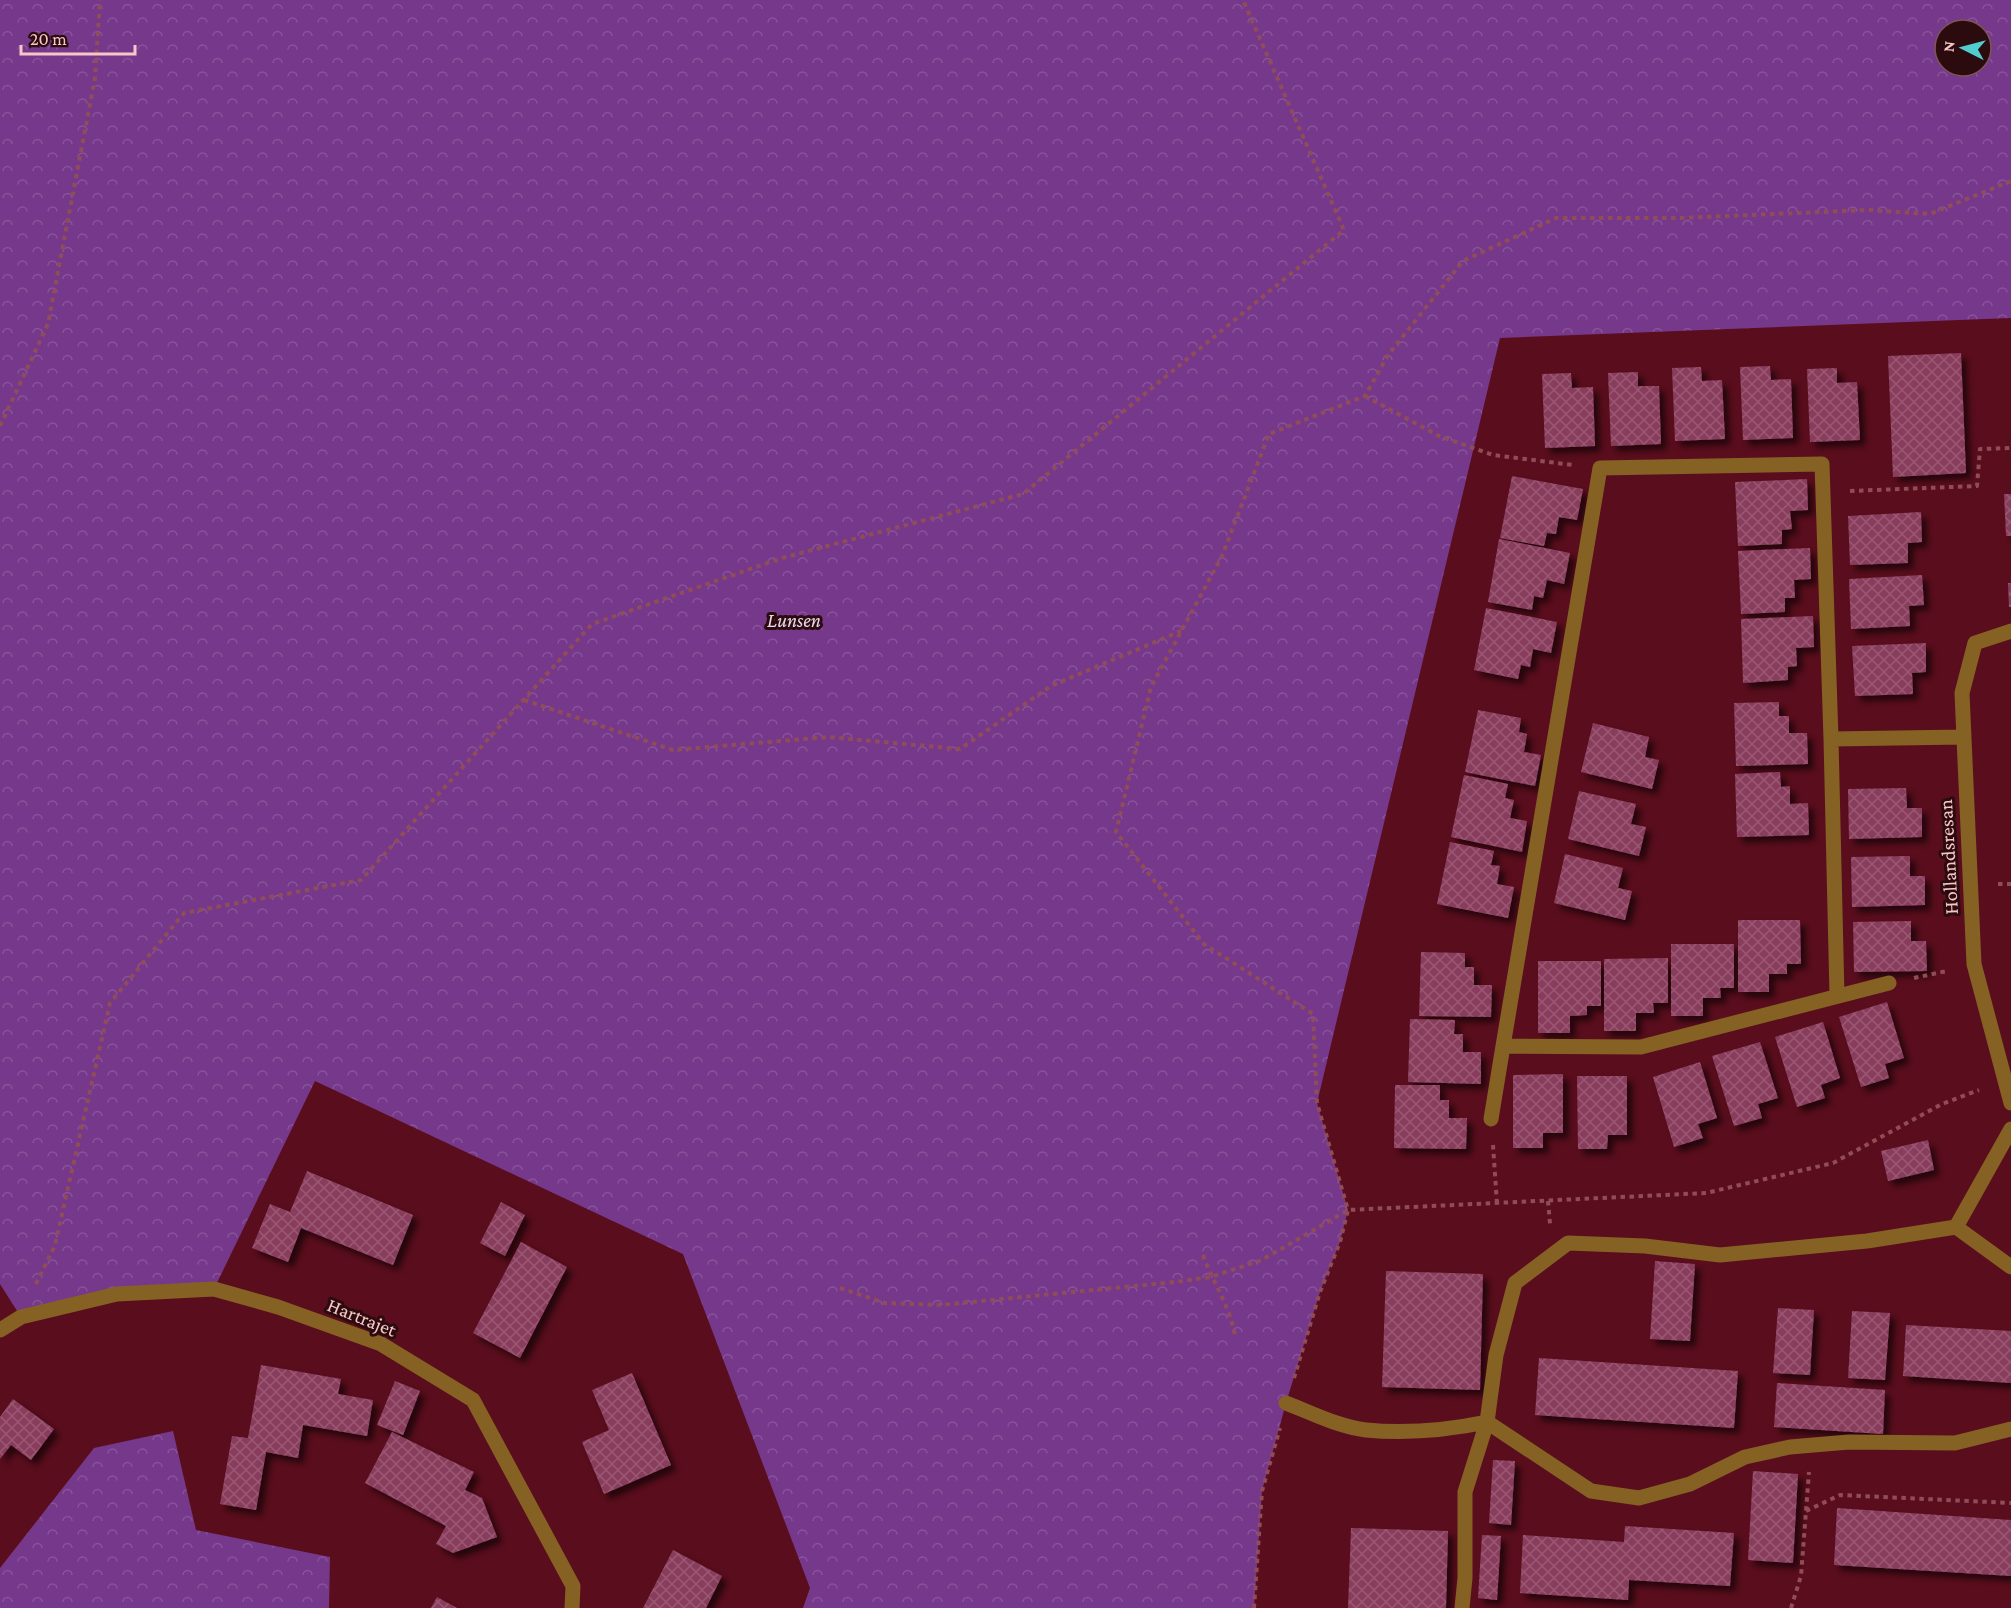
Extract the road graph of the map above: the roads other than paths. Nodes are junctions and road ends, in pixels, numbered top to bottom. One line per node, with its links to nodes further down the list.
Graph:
1 (2011, 630): 2 (street, Hollandsresan)
2 (1964, 737): 3 (street); 7 (street, Hollandsresan)
3 (1831, 739): 5 (street); 6 (street)
4 (1889, 983): 5 (street)
5 (1837, 996): 6 (street)
6 (1503, 1046): 8 (street)
7 (2011, 1103)
8 (1491, 1119)
9 (2011, 1129): 10 (street)
10 (1956, 1227): 11 (street); 14 (street)
11 (2011, 1267)
12 (0, 1330): 16 (street, Hartrajet)
13 (1286, 1403): 14 (street)
14 (1487, 1422): 15 (street); 17 (street)
15 (2011, 1429)
16 (572, 1608)
17 (1462, 1608)

